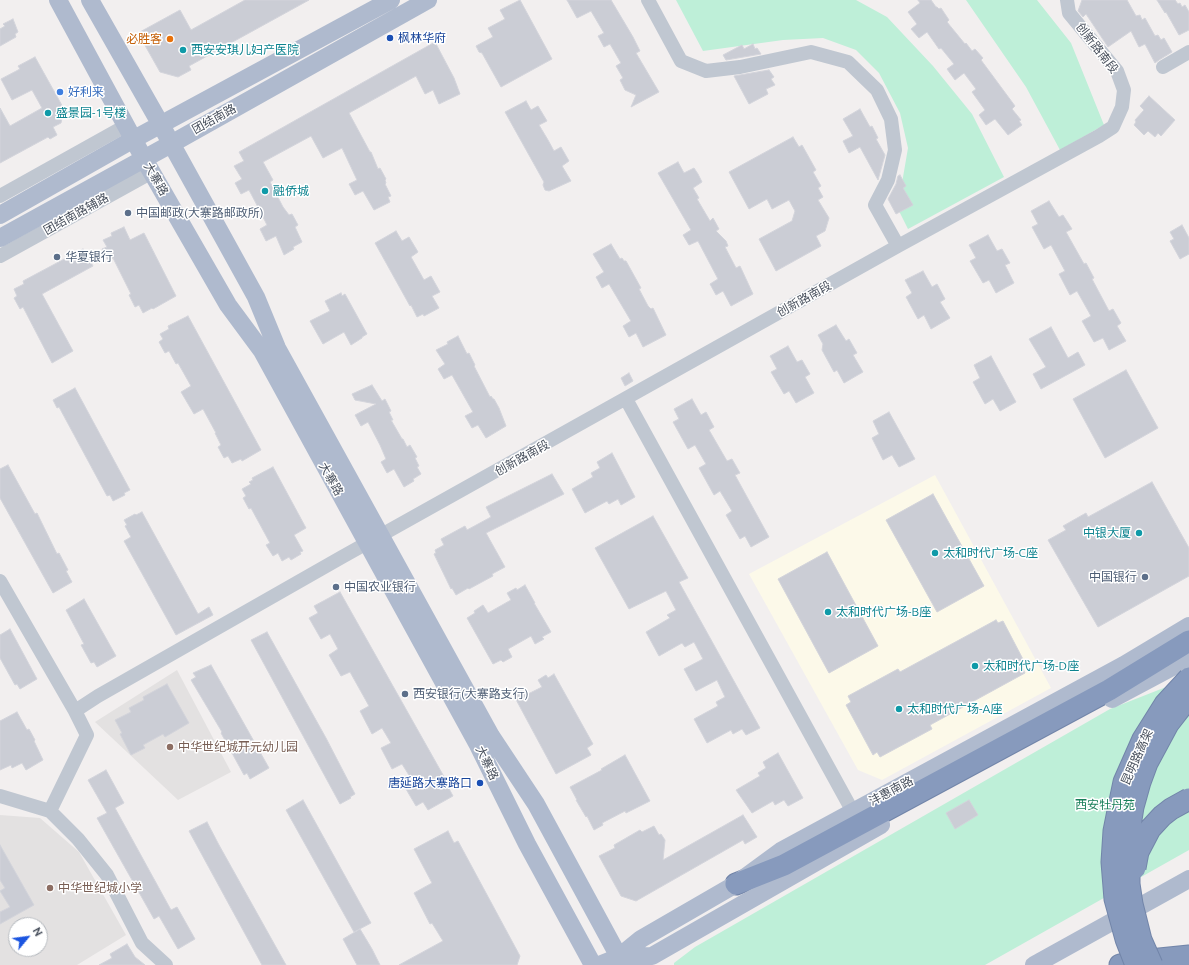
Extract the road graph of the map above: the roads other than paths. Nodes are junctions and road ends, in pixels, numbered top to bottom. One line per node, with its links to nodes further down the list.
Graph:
1 (58, 0): 10 (main road, 大寨路)
2 (90, 0): 9 (main road, 大寨路)
3 (391, 0): 9 (main road, 团结南路)
4 (428, 0): 11 (main road, 团结南路)
5 (648, 0): 16 (street)
6 (1067, 0): 16 (street, 创新路南段)
7 (1189, 52): 8 (street)
8 (1163, 67)
9 (161, 125): 10 (main road, 团结南路); 11 (main road, 大寨路)
10 (131, 132): 12 (main road, 大寨路); 13 (street); 14 (main road, 团结南路)
11 (171, 144): 12 (main road, 团结南路); 19 (main road, 大寨路)
12 (148, 165): 15 (main road, 团结南路); 17 (street, 团结南路辅路); 19 (main road, 大寨路)
13 (0, 196)
14 (0, 215)
15 (0, 238)
16 (898, 246): 18 (street, 创新路南段)
17 (0, 256)
18 (626, 399): 19 (street, 创新路南段); 30 (street)
19 (374, 540): 26 (street, 创新路南段); 35 (main road, 大寨路); 37 (main road, 大寨路)
20 (0, 581): 26 (street)
21 (1189, 626): 30 (main road, 沣惠南路)
22 (1189, 641): 30 (highway)
23 (1189, 658): 35 (main road)
24 (1189, 678): 41 (highway, 昆明路高架, bridge)
25 (1189, 697): 33 (highway, 昆明路高架, bridge)
26 (75, 711): 29 (street)
27 (0, 796): 29 (street)
28 (1189, 799): 33 (highway, bridge)
29 (50, 811): 36 (street)
30 (856, 818): 32 (highway)
31 (1189, 879): 39 (main road)
32 (736, 884): 35 (main road)
33 (1137, 926): 42 (highway, 昆明路高架, bridge)
34 (1189, 956): 40 (highway, bridge)
35 (620, 961): 38 (main road)
36 (166, 965)
37 (593, 965)
38 (599, 965)
39 (1034, 965)
40 (1120, 965)
41 (1136, 965)
42 (1152, 965)

